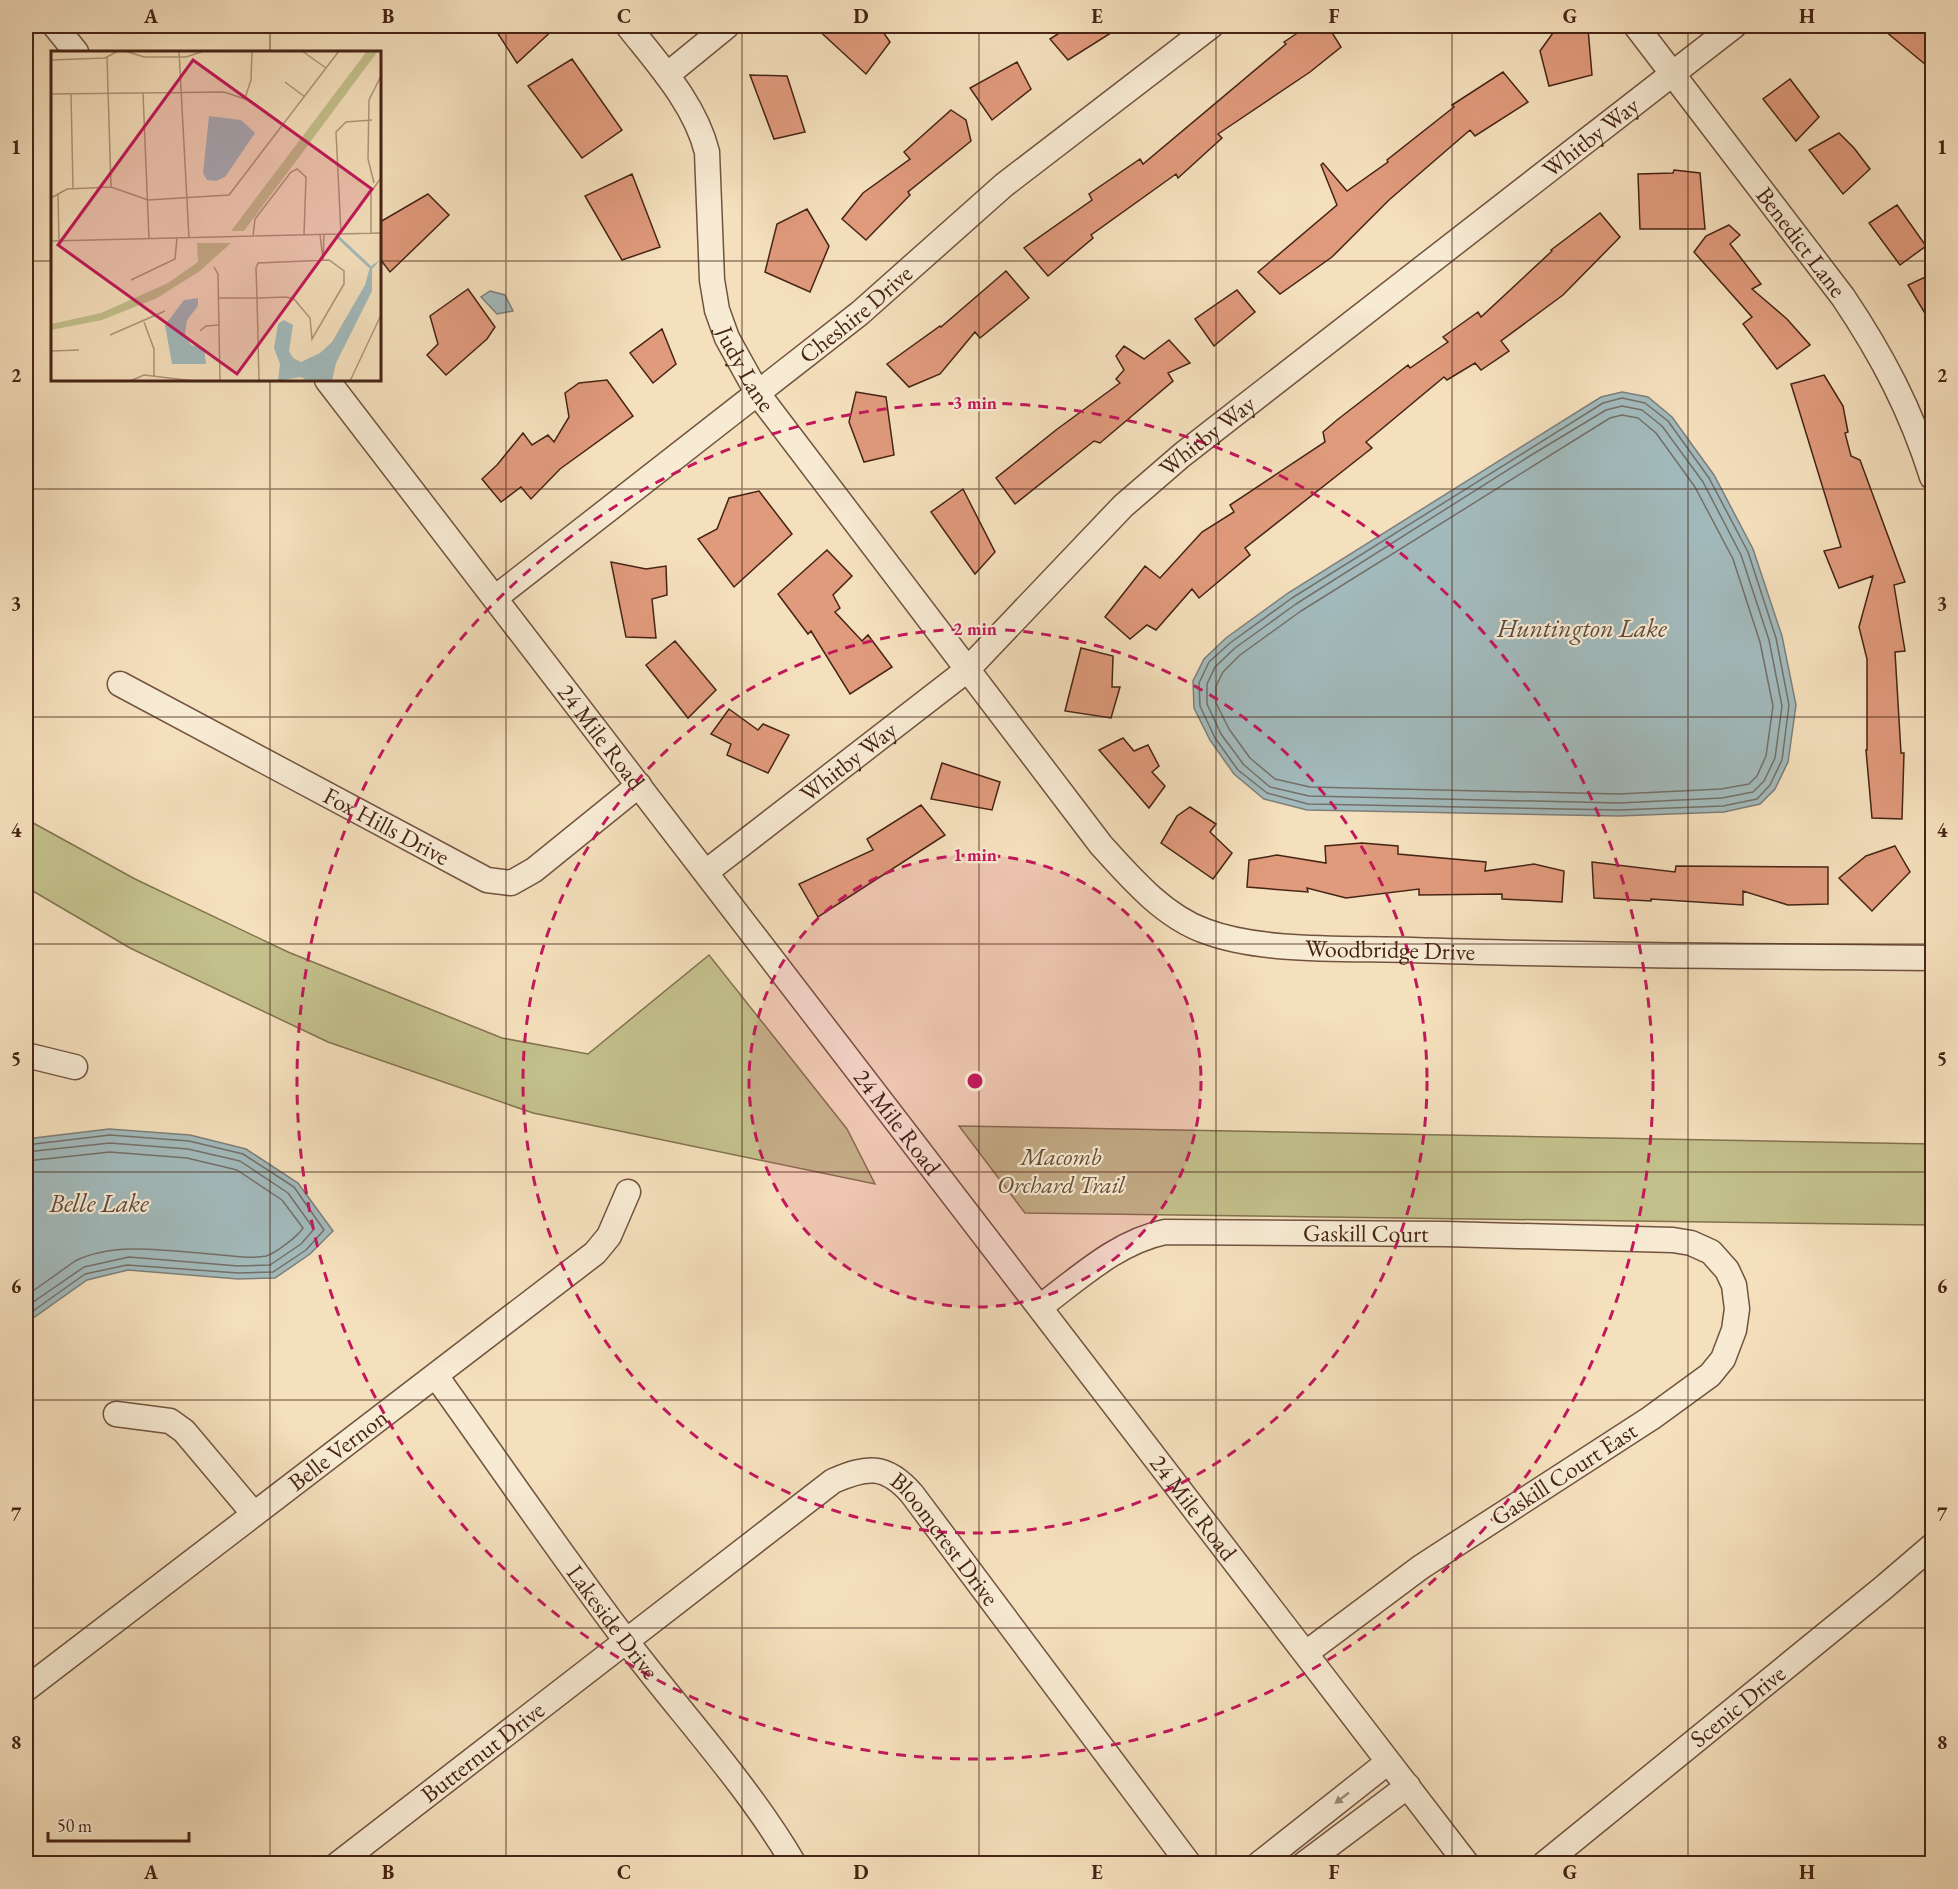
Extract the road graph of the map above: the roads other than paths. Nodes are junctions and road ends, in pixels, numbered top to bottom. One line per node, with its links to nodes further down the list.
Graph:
1 (55, 26): 7 (street)
2 (628, 26): 9 (street, Judy Lane)
3 (726, 26): 9 (street)
4 (1211, 26): 11 (street, Cheshire Drive)
5 (1636, 26): 8 (street, Benedict Lane)
6 (1734, 26): 8 (street, Whitby Way)
7 (75, 51)
8 (1673, 74): 12 (street, Benedict Lane); 14 (street, Whitby Way)
9 (667, 75): 11 (street, Judy Lane)
10 (328, 381): 13 (street, 24 Mile Road)
11 (758, 394): 13 (street, Cheshire Drive); 14 (street, Judy Lane)
12 (1932, 477)
13 (495, 598): 16 (street, 24 Mile Road)
14 (967, 670): 17 (street, Whitby Way); 18 (street, Woodbridge Drive)
15 (120, 684): 16 (street, Fox Hills Drive)
16 (639, 784): 17 (street, 24 Mile Road)
17 (706, 872): 23 (street, 24 Mile Road)
18 (1932, 958)
19 (26, 1055): 20 (street)
20 (75, 1067)
21 (628, 1192): 24 (street, Belle Vernon)
22 (1711, 1252): 23 (street, Gaskill Court); 29 (street, Gaskill Court East)
23 (1040, 1307): 29 (street, 24 Mile Road)
24 (436, 1376): 26 (street, Belle Vernon); 28 (street, Lakeside Drive)
25 (116, 1414): 26 (street)
26 (254, 1514): 30 (street, Belle Vernon)
27 (1932, 1546): 39 (street, Scenic Drive)
28 (627, 1642): 33 (street, Butternut Drive); 34 (street, Lakeside Drive); 35 (street, Bloomcrest Drive)
29 (1306, 1653): 31 (street, 24 Mile Road)
30 (26, 1689)
31 (1388, 1762): 32 (street, 24 Mile Road); 36 (street, one-way to 36)
32 (1408, 1786): 37 (street); 38 (street, 24 Mile Road)
33 (338, 1863)
34 (794, 1863)
35 (1189, 1863)
36 (1259, 1863)
37 (1304, 1863)
38 (1467, 1863)
39 (1544, 1863)

